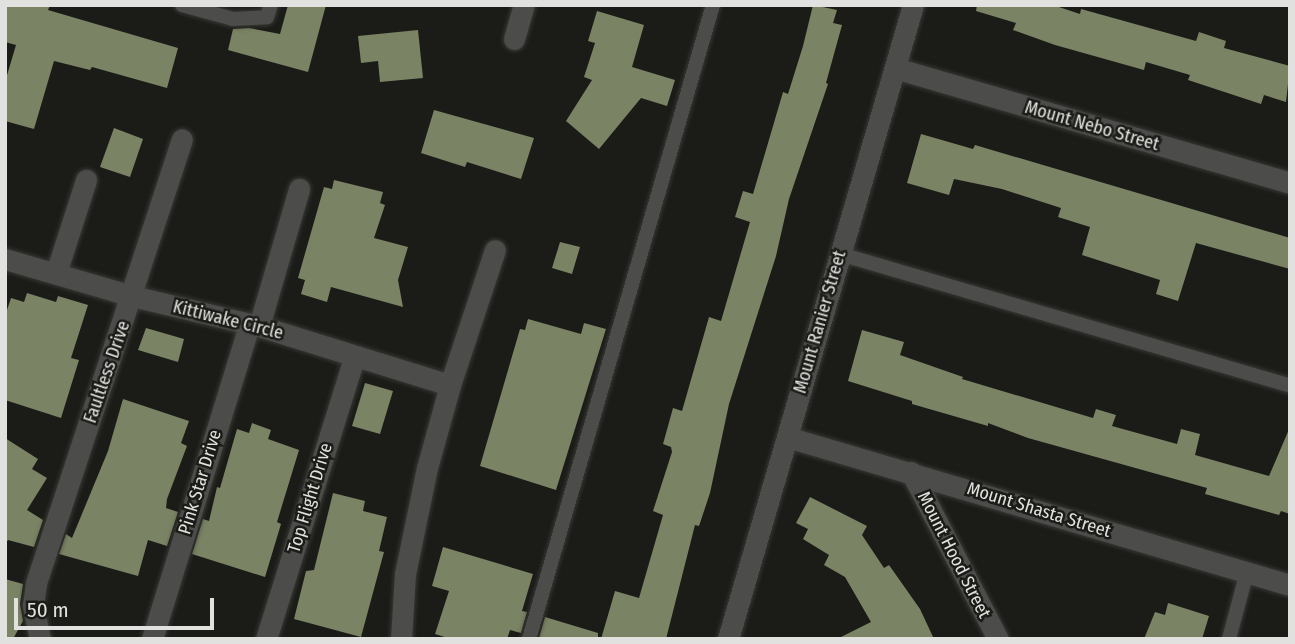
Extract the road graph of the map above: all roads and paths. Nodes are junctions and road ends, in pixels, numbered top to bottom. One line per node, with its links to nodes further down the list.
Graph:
1 (182, 5): 2 (lane)
2 (271, 5)
3 (524, 5): 6 (street)
4 (713, 5): 29 (lane)
5 (913, 5): 7 (street, Mount Ranier Street)
6 (514, 39)
7 (895, 68): 10 (street, Mount Nebo Street); 13 (street, Mount Ranier Street)
8 (182, 139): 16 (street, Faultless Drive)
9 (86, 180): 15 (street)
10 (1290, 183)
11 (299, 189): 17 (street, Pink Star Drive)
12 (495, 250): 19 (street)
13 (840, 254): 20 (lane); 21 (street, Mount Ranier Street)
14 (5, 259): 15 (street, Kittiwake Circle)
15 (56, 273): 16 (street, Kittiwake Circle)
16 (132, 296): 17 (street, Kittiwake Circle); 25 (street, Faultless Drive)
17 (254, 325): 18 (street, Kittiwake Circle); 26 (street, Pink Star Drive)
18 (354, 358): 19 (street, Kittiwake Circle); 27 (street, Top Flight Drive)
19 (450, 385): 28 (street)
20 (1290, 386)
21 (787, 437): 22 (street, Mount Shasta Street); 30 (street, Mount Ranier Street)
22 (911, 472): 23 (street, Mount Shasta Street); 31 (street, Mount Hood Street)
23 (1247, 572): 24 (street, Mount Shasta Street); 32 (lane)
24 (1290, 585)
25 (40, 639)
26 (152, 639)
27 (267, 639)
28 (401, 639)
29 (529, 639)
30 (728, 639)
31 (998, 639)
32 (1229, 639)

